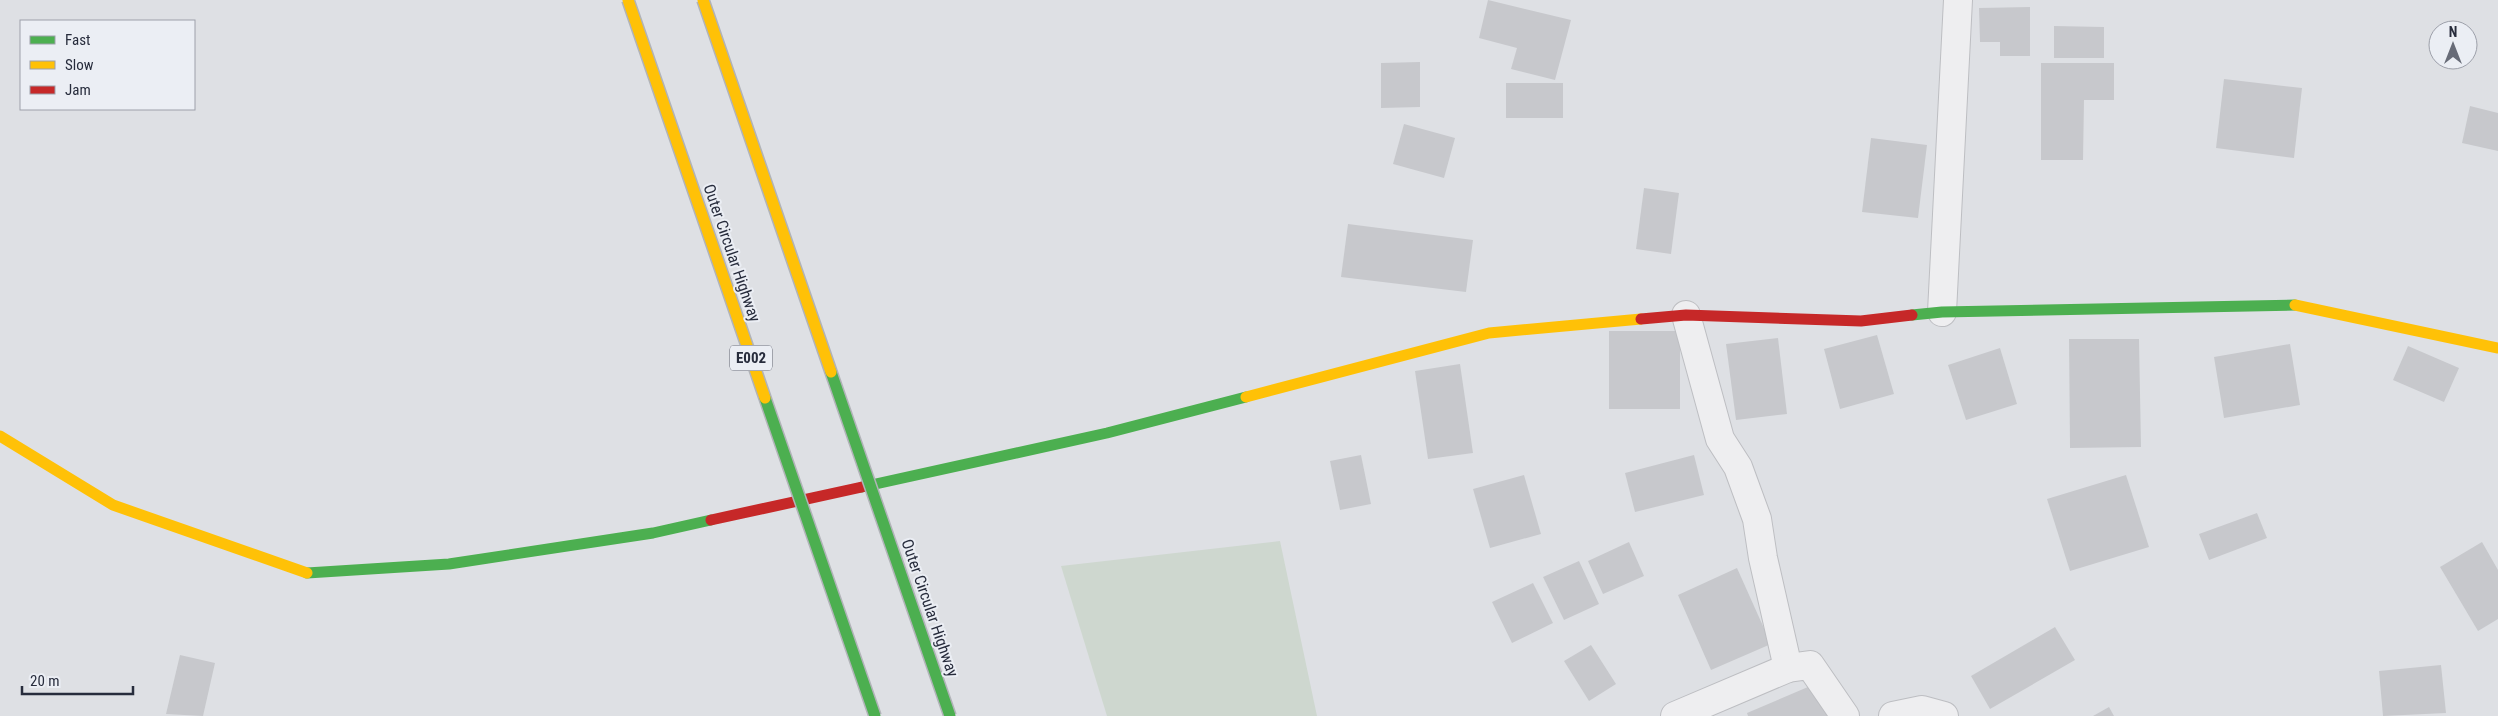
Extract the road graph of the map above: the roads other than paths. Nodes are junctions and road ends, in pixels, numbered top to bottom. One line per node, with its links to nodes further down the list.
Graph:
1 (628, 0): 9 (main road, Outer Circular Highway / E002, bridge)
2 (703, 0): 10 (main road, Outer Circular Highway, bridge)
3 (1958, 0): 4 (street)
4 (1942, 312): 5 (main road); 6 (main road)
5 (1686, 315): 7 (main road); 8 (street)
6 (2498, 348)
7 (0, 436)
8 (1788, 668): 11 (street); 12 (street)
9 (875, 716)
10 (950, 716)
11 (1675, 716)
12 (1845, 716)
13 (1893, 716): 14 (street)
14 (1944, 716)

